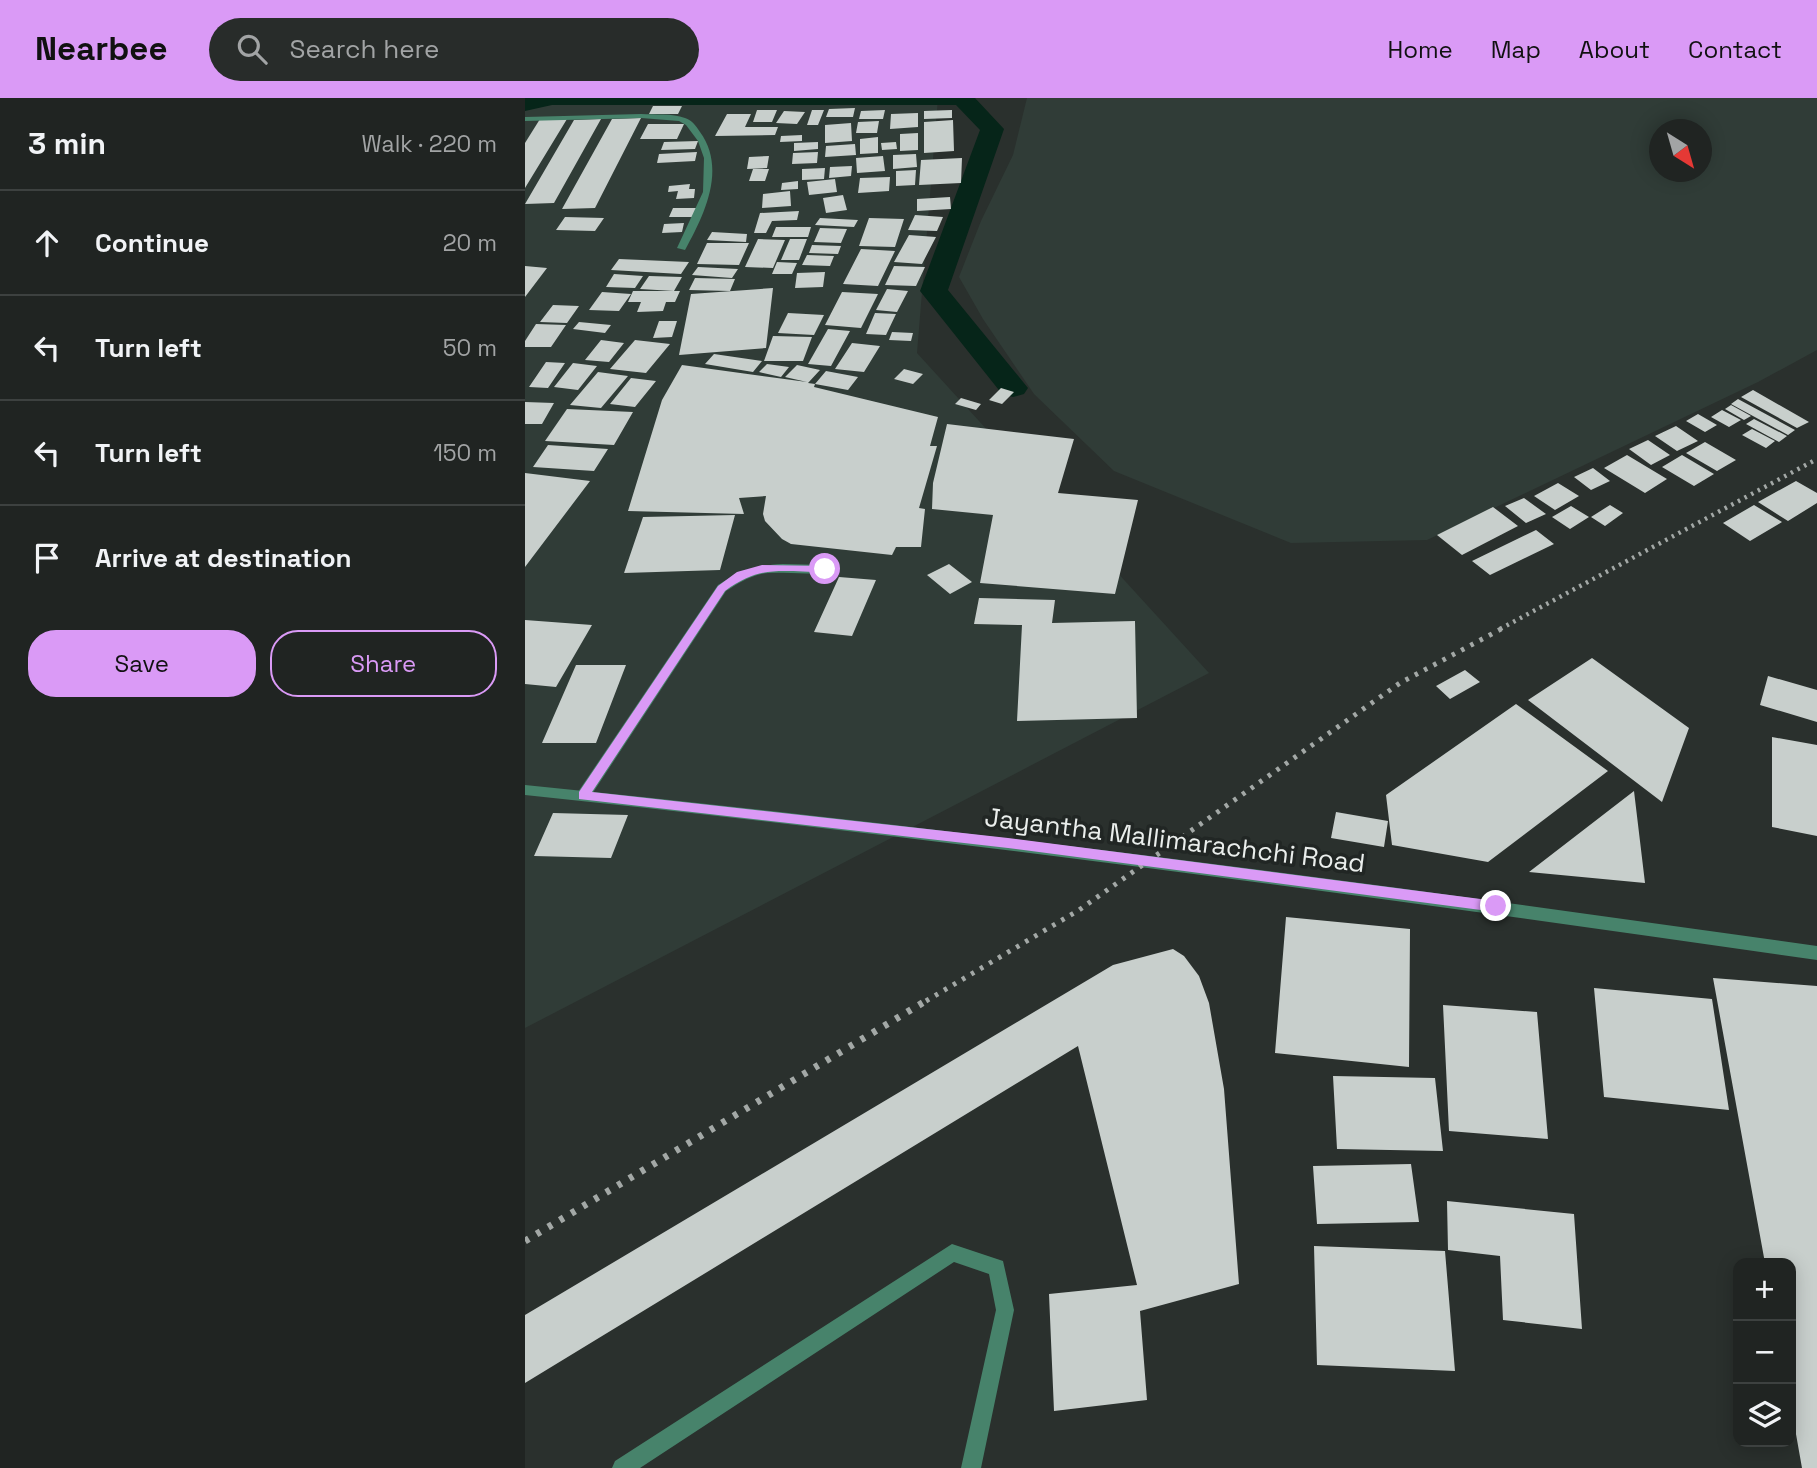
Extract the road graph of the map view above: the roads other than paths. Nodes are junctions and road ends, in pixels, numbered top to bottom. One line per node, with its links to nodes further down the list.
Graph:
1 (525, 119): 2 (street)
2 (683, 248)
3 (825, 569): 5 (street)
4 (525, 790): 5 (street, Jayantha Mallimarachchi Road)
5 (583, 796): 6 (street, Jayantha Mallimarachchi Road)
6 (1817, 953)
7 (622, 1468): 8 (street)
8 (971, 1468)

